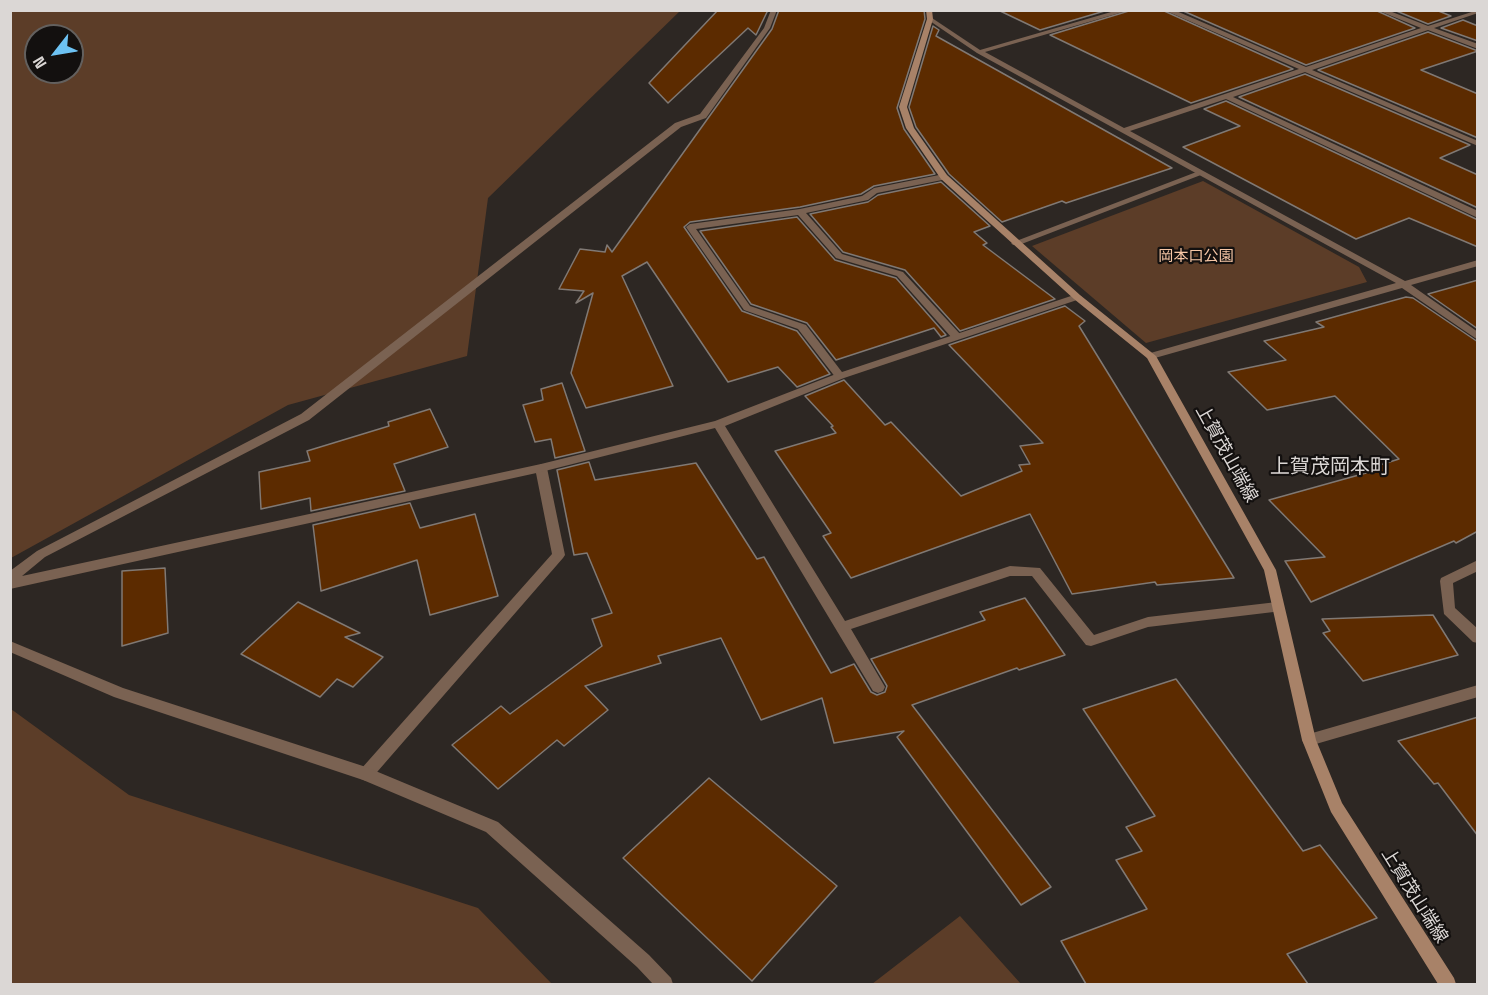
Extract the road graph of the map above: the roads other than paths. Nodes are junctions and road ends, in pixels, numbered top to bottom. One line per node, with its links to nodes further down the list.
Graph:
1 (774, 10): 29 (street)
2 (1127, 10): 9 (street)
3 (1167, 10): 10 (street)
4 (1380, 10): 7 (street)
5 (1478, 11): 7 (street)
6 (929, 15): 9 (street); 15 (main road, 上賀茂山端線)
7 (1427, 28): 8 (street); 10 (street)
8 (1478, 47)
9 (978, 52): 12 (street)
10 (1305, 70): 11 (street); 13 (street)
11 (1226, 96): 12 (street); 17 (street)
12 (1124, 132): 14 (street)
13 (1478, 144)
14 (1202, 173): 18 (street); 20 (street)
15 (944, 177): 16 (street); 18 (main road, 上賀茂山端線)
16 (800, 212): 22 (street); 25 (street)
17 (1478, 214)
18 (1016, 243): 21 (main road, 上賀茂山端線)
19 (1478, 263): 20 (street)
20 (1402, 283): 23 (street); 24 (street)
21 (1077, 297): 22 (street); 24 (main road, 上賀茂山端線)
22 (956, 336): 25 (street)
23 (1478, 337)
24 (1151, 356): 31 (main road, 上賀茂山端線)
25 (840, 376): 26 (street)
26 (718, 424): 27 (street); 32 (street)
27 (541, 468): 30 (street); 38 (street)
28 (1478, 565): 33 (street)
29 (10, 579)
30 (10, 584)
31 (1277, 607): 32 (street); 37 (main road, 上賀茂山端線)
32 (843, 627): 35 (street)
33 (1478, 638)
34 (10, 646): 38 (street)
35 (878, 687)
36 (1478, 692): 37 (street)
37 (1309, 740): 40 (main road, 上賀茂山端線)
38 (366, 774): 39 (street)
39 (665, 984)
40 (1448, 984)

